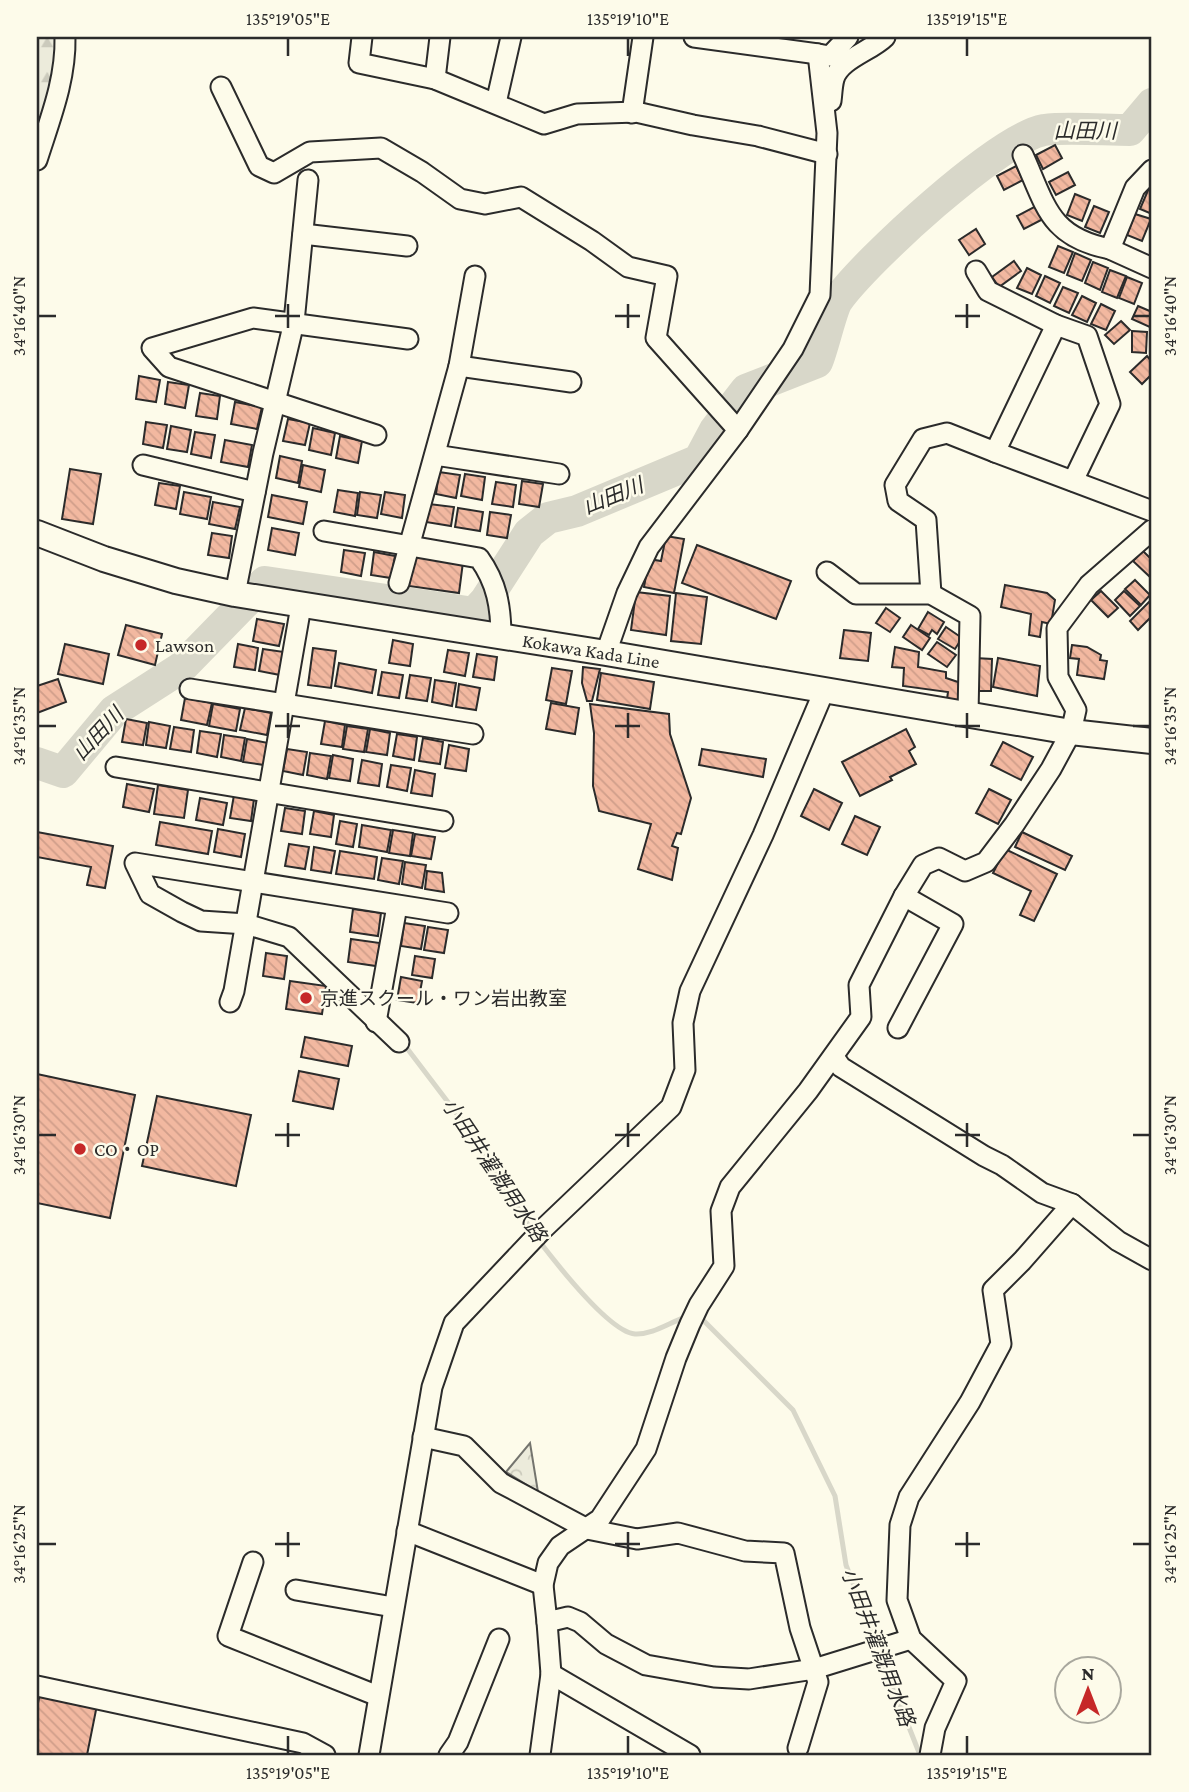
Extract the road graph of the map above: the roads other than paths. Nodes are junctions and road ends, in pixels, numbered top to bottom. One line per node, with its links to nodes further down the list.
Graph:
1 (65, 37): 17 (street)
2 (362, 37): 10 (street)
3 (440, 37): 10 (street)
4 (511, 37): 12 (street)
5 (643, 37): 13 (street)
6 (694, 37): 9 (street)
7 (848, 37): 9 (street)
8 (885, 37): 14 (street)
9 (818, 54): 14 (street)
10 (435, 79): 12 (street)
11 (221, 87): 32 (street)
12 (496, 103): 13 (street)
13 (632, 113): 15 (street)
14 (827, 132): 15 (street)
15 (827, 154): 32 (street)
16 (1023, 155): 22 (street)
17 (37, 160)
18 (1152, 170): 22 (street)
19 (308, 180): 20 (street)
20 (303, 234): 21 (street); 26 (street)
21 (407, 246)
22 (1110, 249): 23 (street)
23 (1152, 268)
24 (976, 271): 27 (street)
25 (475, 276): 29 (street)
26 (294, 322): 28 (street); 31 (street); 31 (street)
27 (1056, 325): 34 (street); 38 (street)
28 (408, 339)
29 (459, 366): 30 (street); 35 (street)
30 (571, 382)
31 (275, 402): 33 (street); 39 (street)
32 (737, 430): 51 (street)
33 (376, 435)
34 (995, 452): 38 (street); 47 (street)
35 (435, 455): 37 (street); 44 (street)
36 (143, 465): 39 (street)
37 (559, 474)
38 (1073, 481): 40 (street)
39 (255, 492): 48 (street)
40 (1152, 511)
41 (1152, 530): 56 (street)
42 (324, 531): 44 (street)
43 (37, 533): 48 (main road, Kokawa Kada Line)
44 (407, 547): 46 (street); 50 (street)
45 (827, 572): 47 (street)
46 (399, 583)
47 (931, 594): 55 (street)
48 (245, 596): 49 (main road, Kokawa Kada Line)
49 (301, 606): 50 (main road, Kokawa Kada Line); 54 (street)
50 (501, 637): 51 (main road, Kokawa Kada Line)
51 (606, 653): 53 (main road, Kokawa Kada Line)
52 (190, 689): 54 (street)
53 (824, 691): 55 (main road, Kokawa Kada Line); 74 (street)
54 (284, 704): 57 (street); 60 (street)
55 (968, 713): 56 (main road, Kokawa Kada Line)
56 (1070, 732): 58 (main road, Kokawa Kada Line); 63 (street)
57 (473, 734)
58 (1152, 741)
59 (116, 768): 60 (street)
60 (269, 792): 61 (street); 62 (street)
61 (443, 821)
62 (253, 883): 64 (street); 66 (street); 66 (street)
63 (904, 896): 69 (street); 71 (street)
64 (397, 906): 65 (street); 68 (street)
65 (448, 913)
66 (246, 924): 67 (street); 68 (street)
67 (230, 1002)
68 (376, 1022): 70 (street)
69 (898, 1028)
70 (399, 1042)
71 (834, 1057): 72 (street); 75 (street)
72 (1072, 1204): 73 (street); 83 (street)
73 (1152, 1260)
74 (423, 1437): 75 (street); 76 (street)
75 (587, 1529): 78 (street); 84 (street)
76 (407, 1531): 78 (street); 80 (street)
77 (254, 1562): 87 (street)
78 (543, 1585): 81 (street)
79 (296, 1590): 80 (street)
80 (393, 1607): 87 (street)
81 (547, 1622): 84 (street); 85 (street)
82 (499, 1639): 91 (street)
83 (911, 1639): 84 (street); 94 (street)
84 (814, 1669): 88 (street)
85 (551, 1674): 92 (street); 93 (street)
86 (37, 1686): 89 (street)
87 (378, 1696): 90 (street)
88 (798, 1748)
89 (325, 1755)
90 (369, 1755)
91 (449, 1755)
92 (540, 1755)
93 (690, 1755)
94 (930, 1755)

